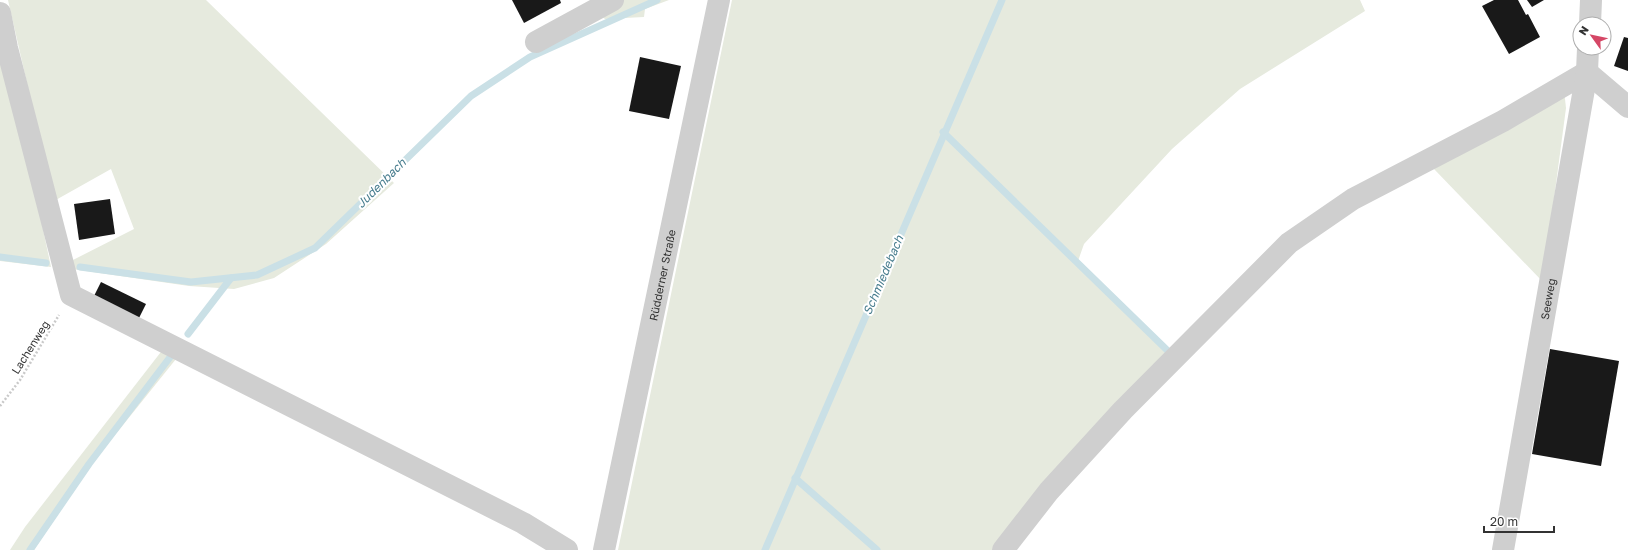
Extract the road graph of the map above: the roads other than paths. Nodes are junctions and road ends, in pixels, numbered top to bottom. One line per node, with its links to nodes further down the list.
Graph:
1 (613, 0): 6 (street)
2 (719, 0): 11 (street, Rüdderner Straße)
3 (1591, 0): 5 (street)
4 (0, 13): 10 (street)
5 (1590, 16)
6 (536, 42)
7 (1588, 56): 8 (street, Seeweg)
8 (1587, 72): 9 (street); 12 (street); 13 (street, Seeweg)
9 (1628, 107)
10 (567, 550)
11 (604, 550)
12 (1003, 550)
13 (1503, 550)

